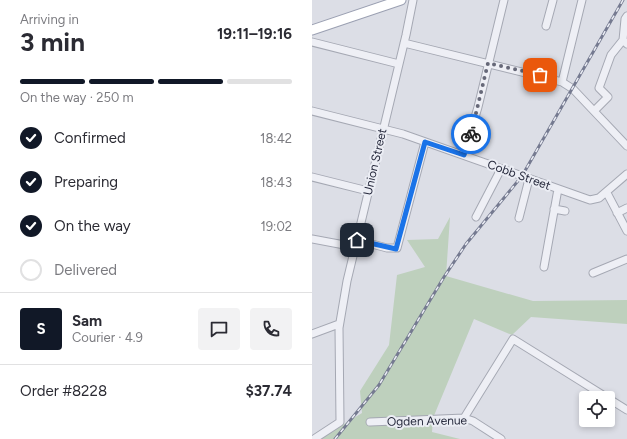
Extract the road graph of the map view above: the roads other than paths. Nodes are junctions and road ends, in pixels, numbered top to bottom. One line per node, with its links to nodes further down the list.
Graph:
1 (401, 0): 8 (main road)
2 (413, 0): 11 (street, Union Street)
3 (504, 0): 12 (street)
4 (553, 0): 7 (street)
5 (582, 0): 14 (street)
6 (627, 16): 10 (street)
7 (546, 26)
8 (312, 30)
9 (312, 42): 13 (street)
10 (625, 42): 16 (street)
11 (404, 43): 12 (street); 13 (street, Union Street)
12 (488, 63): 14 (street); 20 (street)
13 (399, 64): 17 (street, Union Street)
14 (562, 82): 16 (street)
15 (312, 111): 17 (street, Cobb Street)
16 (594, 111): 19 (street)
17 (383, 128): 18 (street, Cobb Street); 26 (street, Union Street)
18 (425, 142): 20 (street, Cobb Street); 36 (street)
19 (627, 146)
20 (464, 155): 21 (street, Cobb Street)
21 (501, 169): 24 (street, Cobb Street); 32 (street)
22 (627, 174): 27 (street, Cobb Street)
23 (312, 177): 26 (street)
24 (529, 179): 25 (street, Cobb Street); 33 (street)
25 (558, 189): 27 (street, Cobb Street); 28 (street)
26 (368, 191): 36 (street, Union Street)
27 (606, 193): 31 (street)
28 (554, 208): 30 (street); 39 (street)
29 (627, 208): 31 (street)
30 (565, 211)
31 (617, 213): 34 (street)
32 (476, 217)
33 (519, 218)
34 (627, 231)
35 (312, 239): 37 (street)
36 (357, 240): 37 (street, Union Street)
37 (355, 248): 41 (street, Union Street)
38 (627, 259): 40 (street)
39 (544, 267)
40 (593, 273)
41 (339, 324): 42 (street); 46 (street, Union Street)
42 (312, 334)
43 (627, 410): 44 (street)
44 (464, 418): 45 (street, Ogden Avenue); 47 (street, Ogden Avenue)
45 (370, 422)
46 (314, 439)
47 (501, 439)

